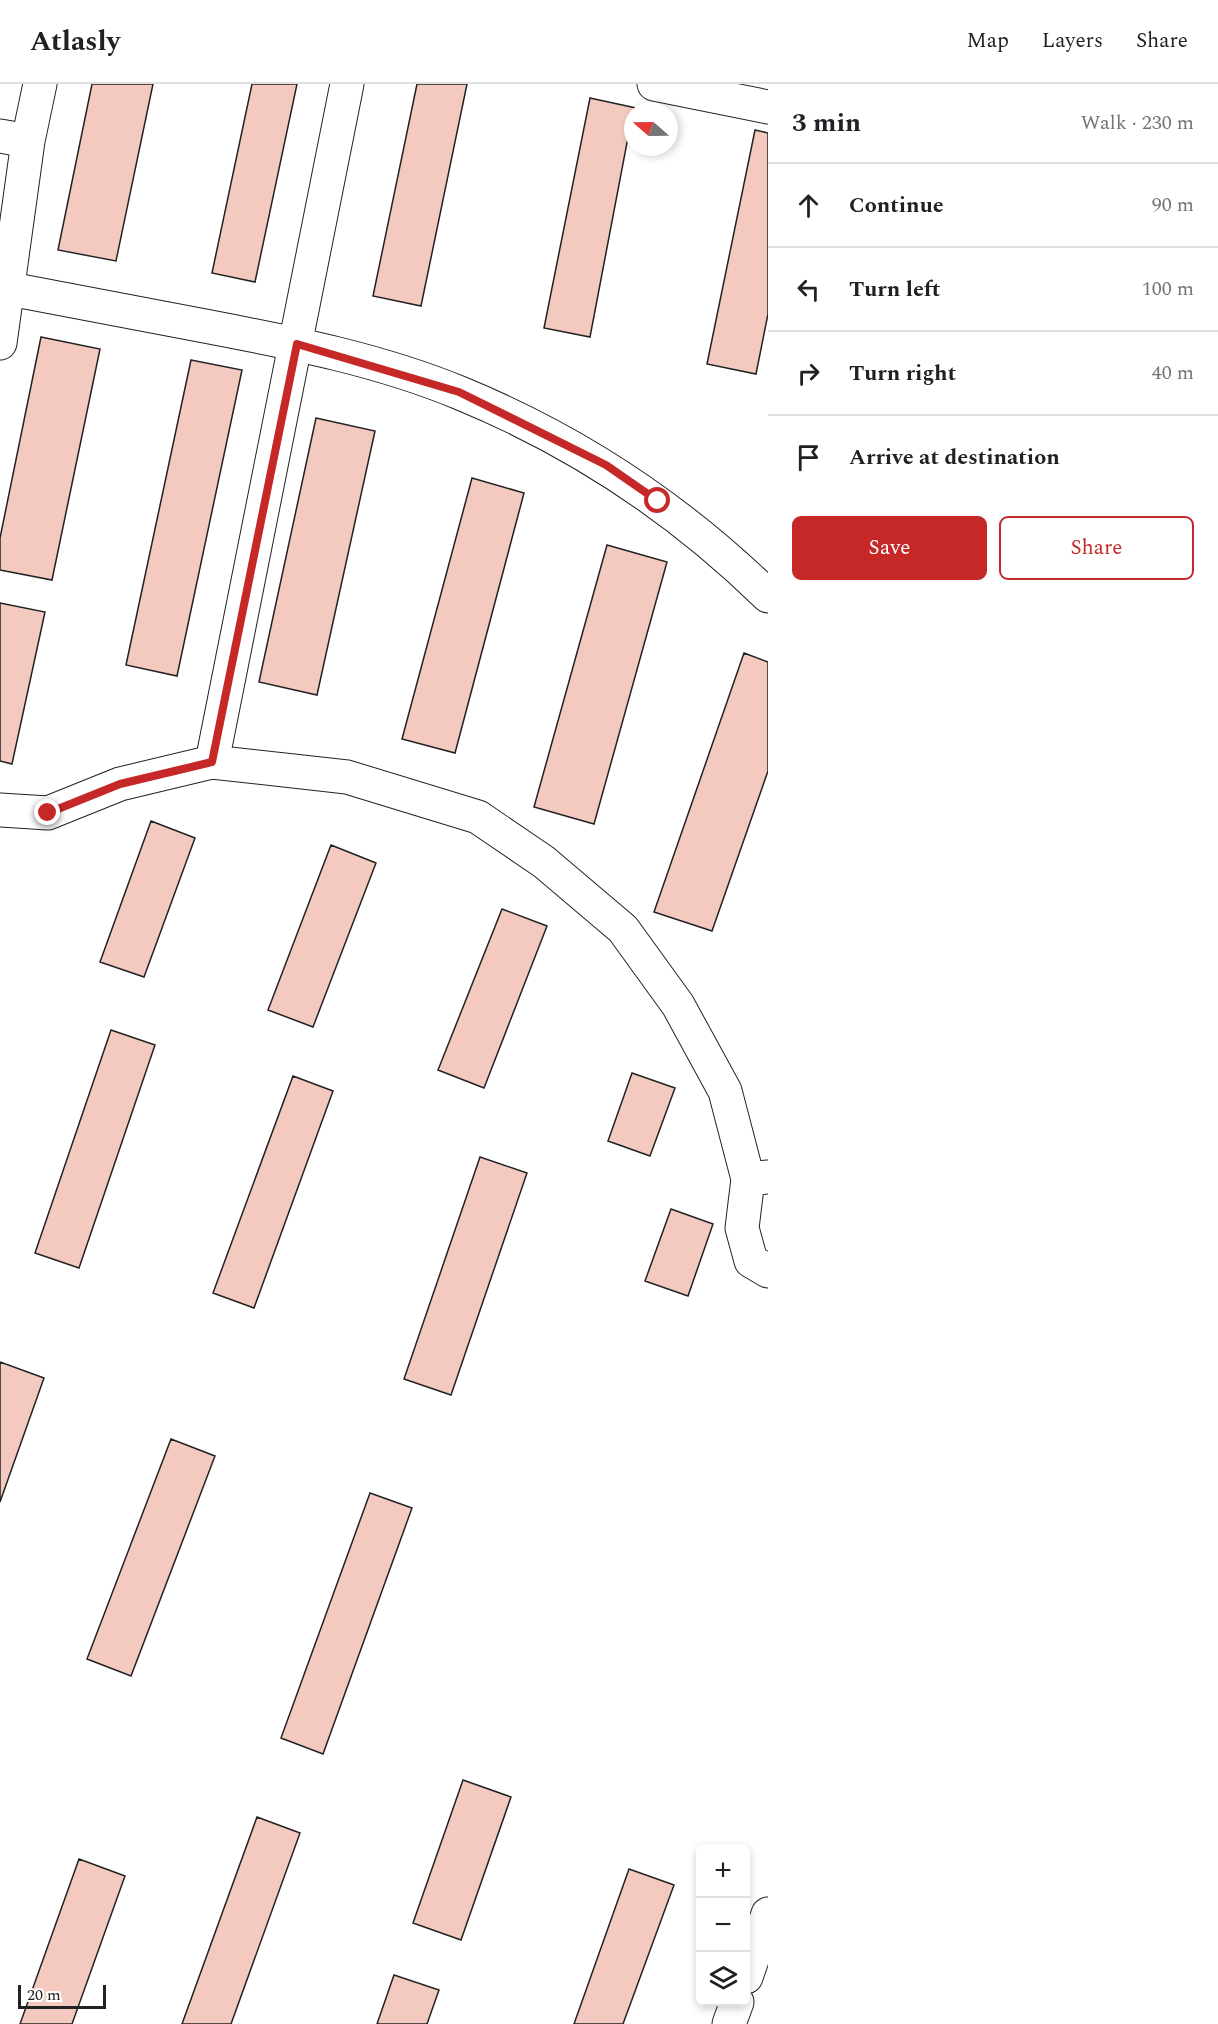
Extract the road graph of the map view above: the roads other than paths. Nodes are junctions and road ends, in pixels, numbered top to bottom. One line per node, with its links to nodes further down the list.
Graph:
1 (40, 84): 5 (street)
2 (347, 84): 8 (street)
3 (654, 84): 4 (street)
4 (768, 107)
5 (14, 139): 6 (street)
6 (10, 289): 7 (street); 8 (street)
7 (0, 343)
8 (297, 344): 9 (street); 10 (street)
9 (768, 596)
10 (212, 762): 11 (street); 12 (street)
11 (0, 810)
12 (758, 1178): 13 (street)
13 (768, 1271)
14 (768, 1914): 15 (street)
15 (750, 1966)
16 (735, 2006): 17 (street)
17 (729, 2024)

